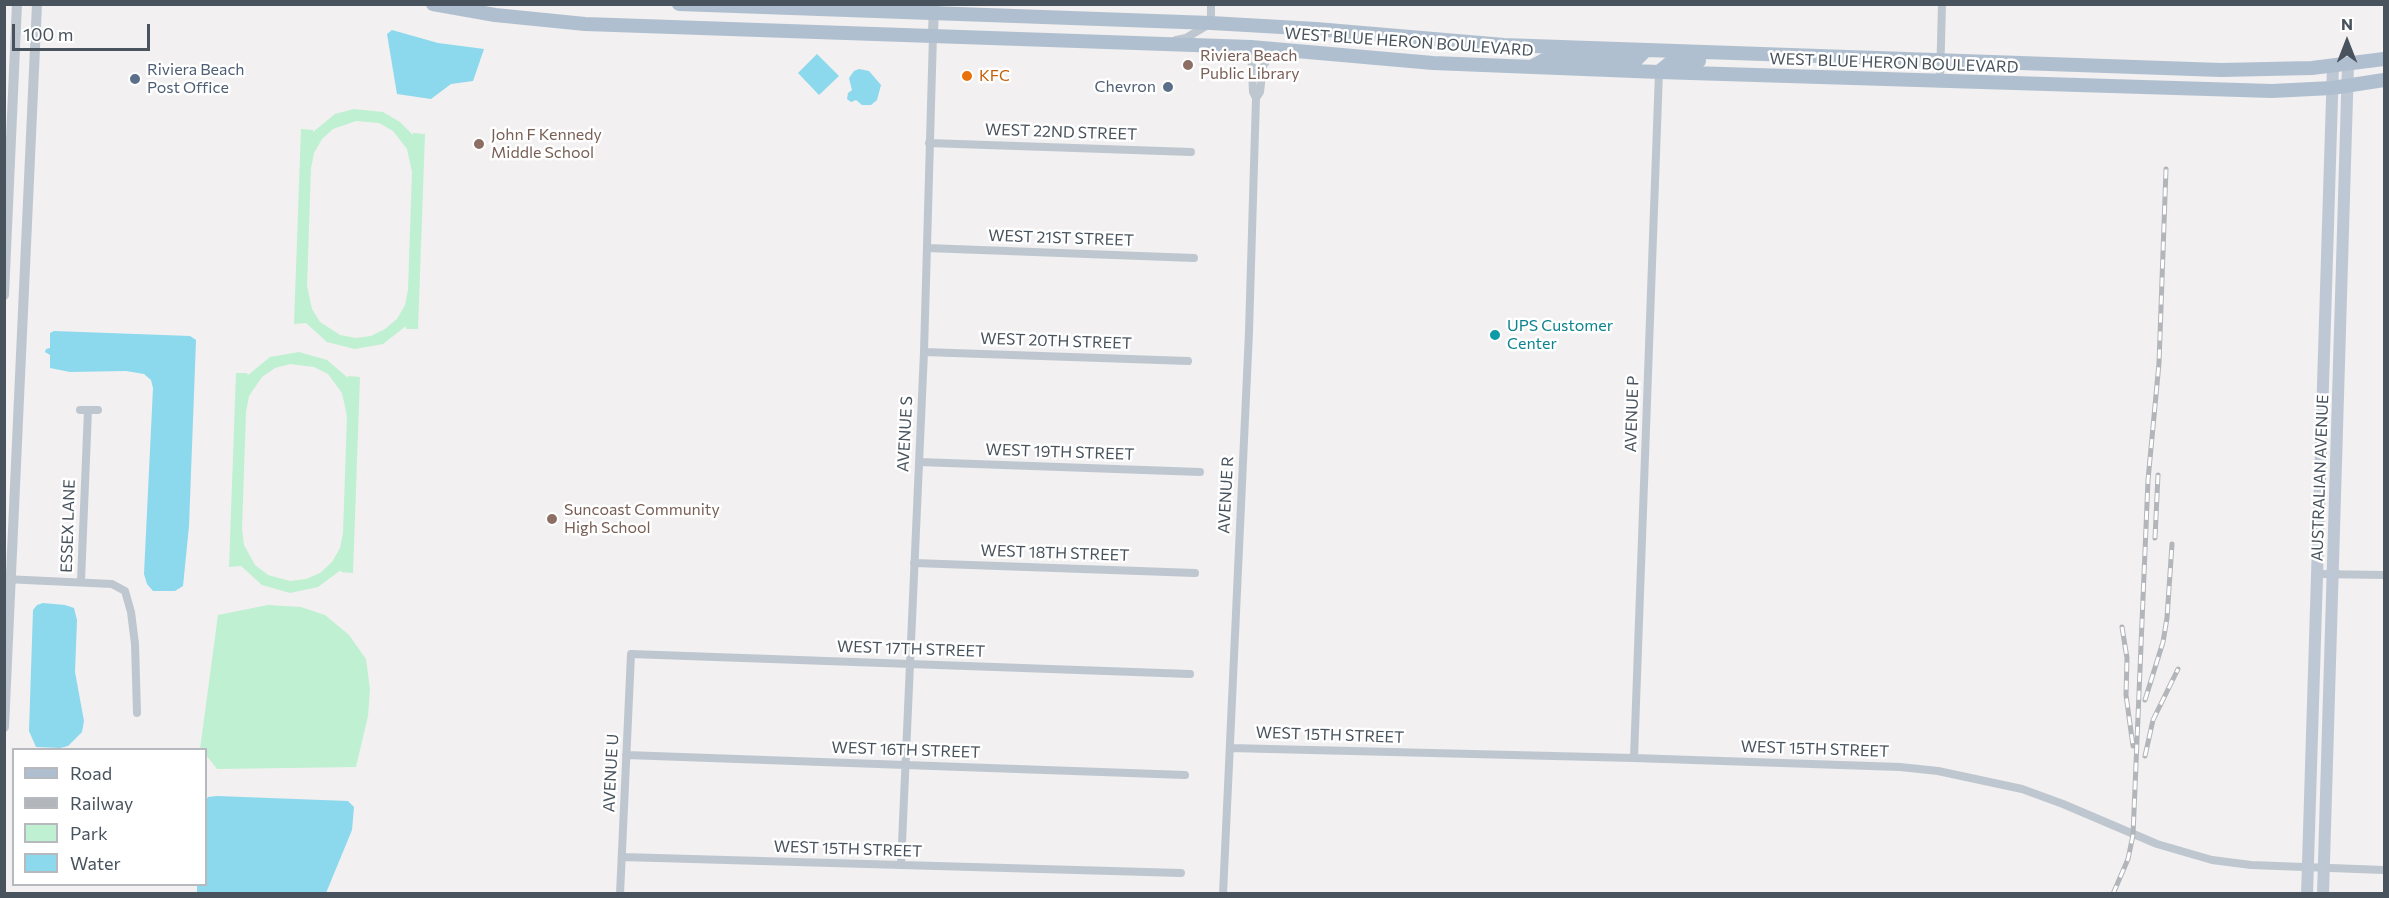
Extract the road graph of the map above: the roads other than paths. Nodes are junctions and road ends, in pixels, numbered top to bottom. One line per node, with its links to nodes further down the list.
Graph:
1 (17, 4): 30 (street)
2 (37, 4): 41 (street)
3 (433, 4): 9 (main road, WEST BLUE HERON BOULEVARD)
4 (679, 4): 7 (main road, WEST BLUE HERON BOULEVARD)
5 (1211, 4): 8 (street)
6 (1942, 4): 16 (street)
7 (934, 9): 8 (main road, WEST BLUE HERON BOULEVARD); 9 (street, AVENUE S)
8 (1211, 23): 10 (street); 13 (main road, WEST BLUE HERON BOULEVARD)
9 (933, 35): 10 (main road, WEST BLUE HERON BOULEVARD); 26 (street, AVENUE S)
10 (1164, 44): 11 (main road, WEST BLUE HERON BOULEVARD)
11 (1251, 47): 12 (main road, WEST BLUE HERON BOULEVARD); 25 (street, AVENUE R)
12 (1275, 49): 19 (main road, WEST BLUE HERON BOULEVARD); 25 (street, AVENUE R)
13 (1646, 50): 14 (main road, WEST BLUE HERON BOULEVARD); 19 (main road)
14 (1763, 54): 16 (main road, WEST BLUE HERON BOULEVARD); 20 (main road)
15 (2385, 58): 17 (main road, WEST BLUE HERON BOULEVARD)
16 (1941, 60): 18 (main road, WEST BLUE HERON BOULEVARD); 22 (street)
17 (2348, 64): 18 (main road, WEST BLUE HERON BOULEVARD); 23 (main road, AUSTRALIAN AVENUE)
18 (2333, 66): 24 (main road, AUSTRALIAN AVENUE)
19 (1531, 67): 20 (main road, WEST BLUE HERON BOULEVARD)
20 (1659, 72): 22 (main road, WEST BLUE HERON BOULEVARD); 50 (street, AVENUE P)
21 (2385, 80): 23 (main road, WEST BLUE HERON BOULEVARD)
22 (1940, 81): 24 (main road, WEST BLUE HERON BOULEVARD)
23 (2347, 86): 24 (main road, WEST BLUE HERON BOULEVARD); 39 (main road, AUSTRALIAN AVENUE)
24 (2332, 88): 38 (main road, AUSTRALIAN AVENUE)
25 (1256, 98): 48 (street, AVENUE R)
26 (930, 143): 27 (street, WEST 22ND STREET); 28 (street, AVENUE S)
27 (1191, 152)
28 (927, 248): 29 (street, WEST 21ST STREET); 31 (street, AVENUE S)
29 (1194, 258)
30 (4, 295)
31 (924, 352): 32 (street, WEST 20TH STREET); 34 (street, AVENUE S)
32 (1188, 360)
33 (89, 410): 42 (street, ESSEX LANE)
34 (919, 462): 35 (street, WEST 19TH STREET); 36 (street, AVENUE S)
35 (1200, 472)
36 (914, 563): 37 (street, WEST 18TH STREET); 44 (street, AVENUE S)
37 (1195, 573)
38 (2317, 574): 39 (street); 55 (main road, AUSTRALIAN AVENUE)
39 (2334, 574): 40 (street); 56 (main road, AUSTRALIAN AVENUE)
40 (2385, 575)
41 (8, 579): 42 (street); 47 (street)
42 (81, 581): 46 (street, ESSEX LANE)
43 (631, 654): 44 (street, WEST 17TH STREET); 49 (street, AVENUE U)
44 (910, 664): 45 (street, WEST 17TH STREET); 51 (street, AVENUE S)
45 (1190, 674)
46 (137, 713)
47 (4, 727)
48 (1230, 748): 50 (street, WEST 15TH STREET); 60 (street, AVENUE R)
49 (626, 755): 51 (street, WEST 16TH STREET); 53 (street, AVENUE U)
50 (1634, 758): 55 (street, WEST 15TH STREET)
51 (905, 765): 52 (street, WEST 16TH STREET); 54 (street, AVENUE S)
52 (1185, 775)
53 (622, 857): 54 (street, WEST 15TH STREET); 59 (street, AVENUE U)
54 (901, 865): 58 (street, WEST 15TH STREET)
55 (2308, 869): 56 (street, WEST 15TH STREET); 61 (main road, AUSTRALIAN AVENUE)
56 (2324, 869): 57 (street, WEST 15TH STREET); 62 (main road, AUSTRALIAN AVENUE)
57 (2385, 870)
58 (1181, 873)
59 (620, 894)
60 (1223, 894)
61 (2307, 894)
62 (2323, 894)

